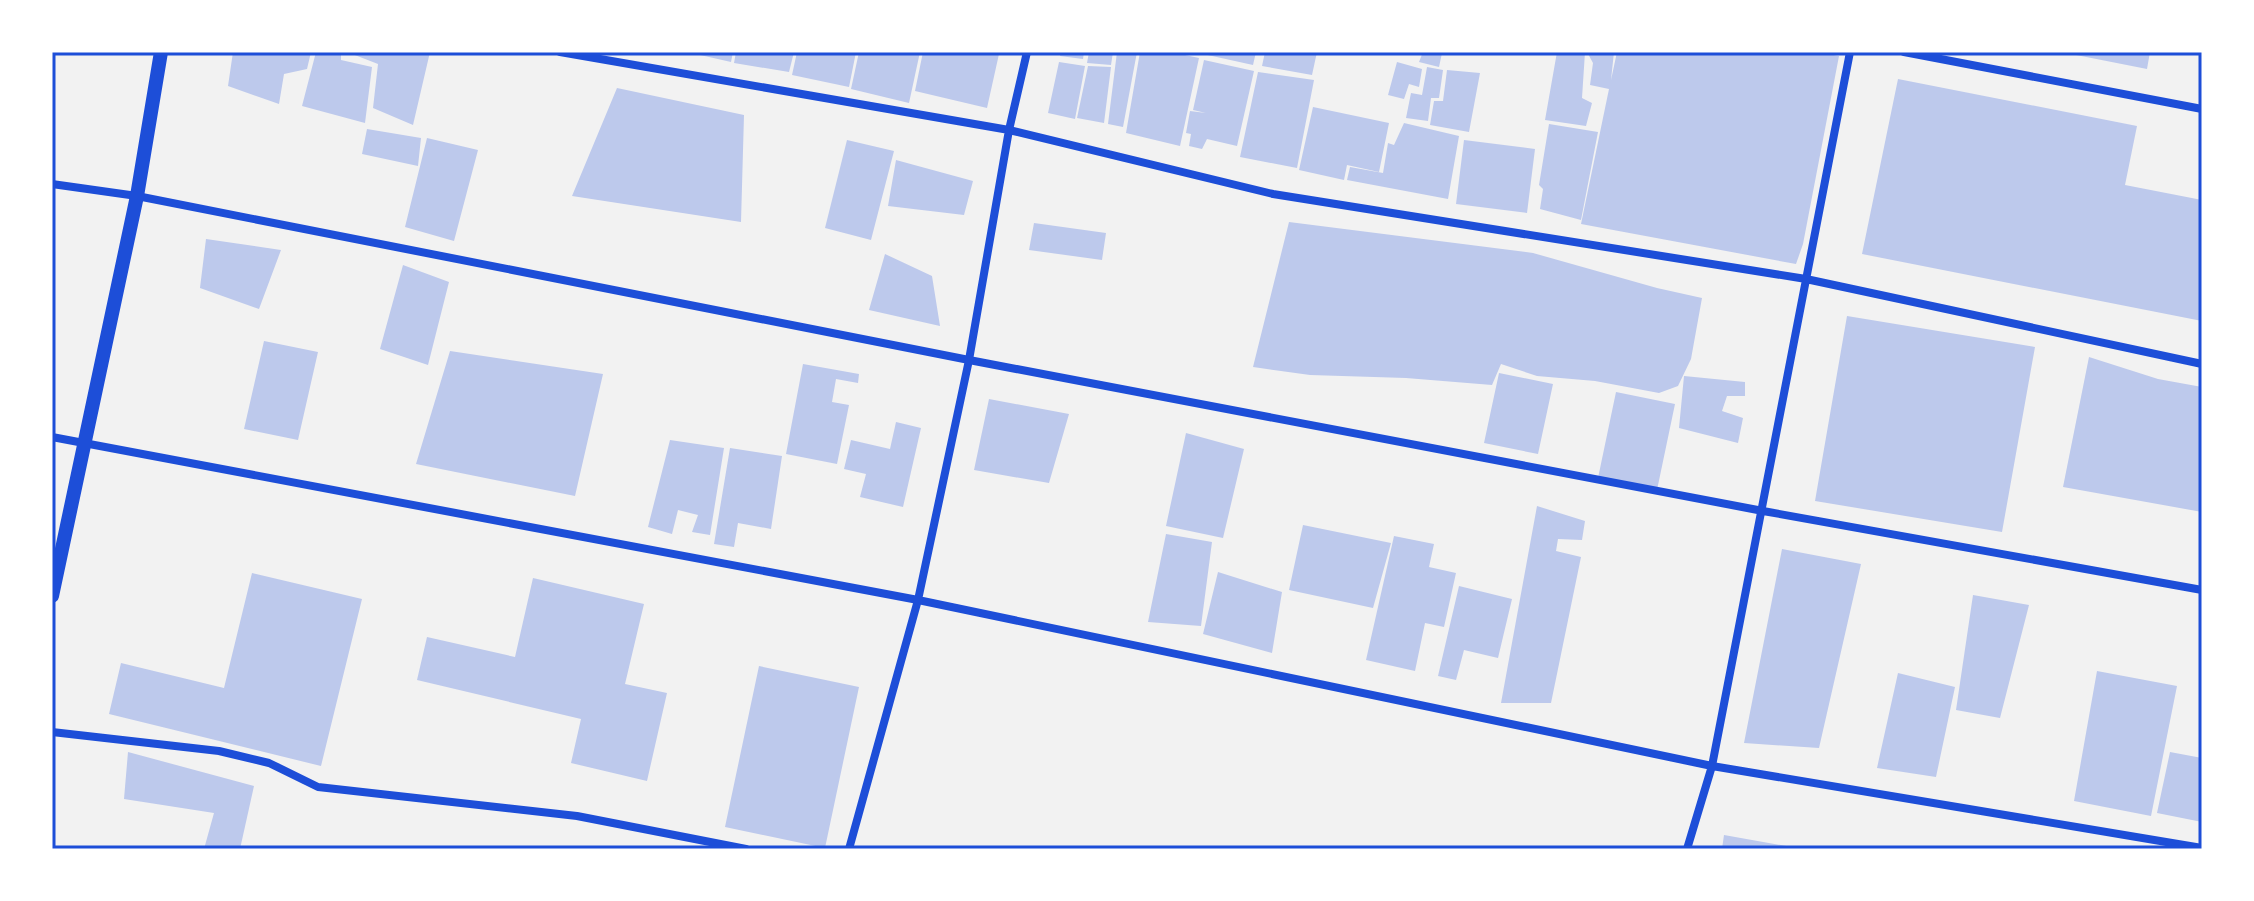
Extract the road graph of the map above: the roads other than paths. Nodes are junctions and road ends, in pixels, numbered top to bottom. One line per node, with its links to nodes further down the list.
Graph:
1 (161, 52): 9 (street)
2 (560, 52): 7 (street)
3 (1027, 52): 7 (street)
4 (1850, 52): 10 (street)
5 (1904, 52): 6 (street)
6 (2202, 109)
7 (1009, 130): 10 (street); 11 (street)
8 (52, 184): 9 (street)
9 (137, 196): 11 (street); 14 (street)
10 (1806, 279): 12 (street); 15 (street)
11 (969, 360): 15 (street); 18 (street)
12 (2202, 364)
13 (52, 437): 14 (street)
14 (84, 443): 17 (street); 18 (street)
15 (1763, 511): 16 (street); 20 (street)
16 (2202, 590)
17 (52, 596)
18 (918, 600): 20 (street); 23 (street)
19 (52, 732): 22 (street)
20 (1712, 766): 21 (street); 24 (street)
21 (2202, 848)
22 (746, 849)
23 (849, 849)
24 (1687, 849)

